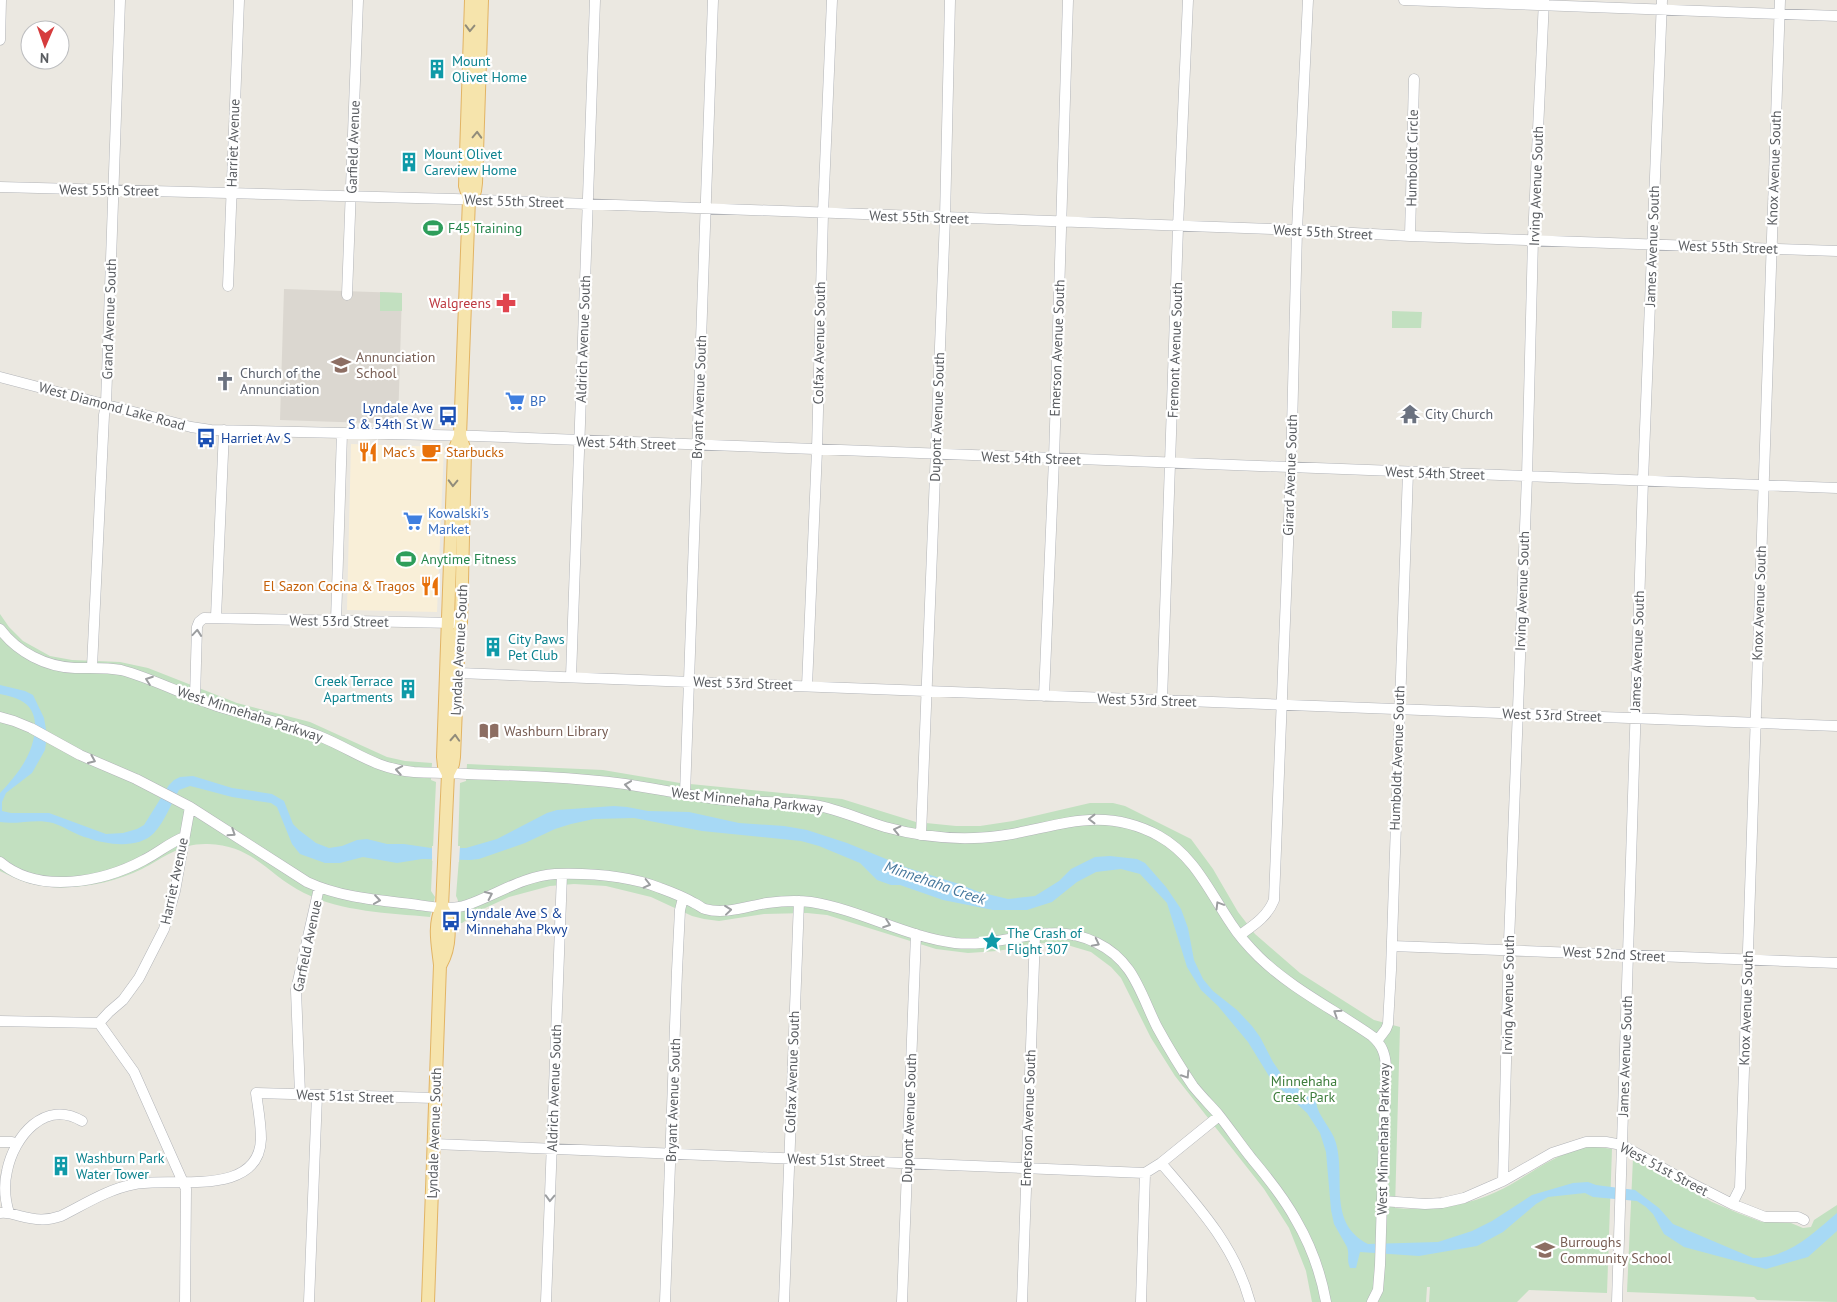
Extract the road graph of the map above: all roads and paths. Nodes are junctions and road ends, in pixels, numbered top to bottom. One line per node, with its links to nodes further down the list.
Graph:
1 (2, 0): 21 (street)
2 (120, 0): 24 (street, Grand Avenue South)
3 (239, 0): 25 (street, Harriet Avenue)
4 (358, 0): 26 (street, Garfield Avenue)
5 (471, 0): 27 (main road, Lyndale Avenue South, one-way to 27)
6 (482, 0): 27 (main road, Lyndale Avenue South, one-way to 6)
7 (595, 0): 28 (street, Aldrich Avenue South)
8 (714, 0): 29 (street, Bryant Avenue South)
9 (832, 0): 30 (street, Colfax Avenue South)
10 (950, 0): 31 (street, Dupont Avenue South)
11 (1068, 0): 32 (street, Emerson Avenue South)
12 (1188, 0): 33 (street, Fremont Avenue South)
13 (1308, 0): 34 (street, Girard Avenue South)
14 (1404, 0): 15 (street)
15 (1426, 0): 17 (street)
16 (1780, 0): 19 (street, Knox Avenue South)
17 (1544, 3): 18 (street); 36 (street, Irving Avenue South)
18 (1662, 4): 19 (street); 37 (street, James Avenue South)
19 (1779, 14): 20 (street); 38 (street, Knox Avenue South)
20 (1837, 16)
21 (0, 40)
22 (1414, 79): 35 (street, Humboldt Circle)
23 (0, 187): 24 (street, West 55th Street)
24 (113, 190): 25 (street, West 55th Street); 43 (street, Grand Avenue South)
25 (231, 192): 26 (street, West 55th Street); 40 (street, Harriet Avenue)
26 (351, 196): 27 (street, West 55th Street); 41 (street, Garfield Avenue)
27 (470, 200): 28 (street, West 55th Street); 46 (main road, Lyndale Avenue South)
28 (588, 204): 29 (street, West 55th Street); 47 (street, Aldrich Avenue South)
29 (705, 209): 30 (street, West 55th Street); 48 (street, Bryant Avenue South)
30 (822, 213): 31 (street, West 55th Street); 49 (street, Colfax Avenue South)
31 (945, 218): 32 (street, West 55th Street); 50 (street, Dupont Avenue South)
32 (1061, 222): 33 (street, West 55th Street); 51 (street, Emerson Avenue South)
33 (1178, 227): 34 (street, West 55th Street); 52 (street, Fremont Avenue South)
34 (1298, 230): 35 (street, West 55th Street); 53 (street, Girard Avenue South)
35 (1410, 236): 36 (street, West 55th Street)
36 (1533, 240): 37 (street, West 55th Street); 55 (street, Irving Avenue South)
37 (1652, 244): 38 (street, West 55th Street); 56 (street, James Avenue South)
38 (1771, 248): 39 (street, West 55th Street); 57 (street, Knox Avenue South)
39 (1837, 251)
40 (228, 286)
41 (347, 295)
42 (0, 377): 43 (street, West Diamond Lake Road)
43 (106, 404): 44 (street, West Diamond Lake Road); 64 (street, Grand Avenue South)
44 (224, 430): 45 (street, West 54th Street); 59 (street)
45 (342, 433): 46 (street, West 54th Street); 60 (street)
46 (460, 436): 47 (street, West 54th Street); 61 (main road, Lyndale Avenue South, one-way to 61); 62 (main road, Lyndale Avenue South)
47 (580, 441): 48 (street, West 54th Street); 66 (street, Aldrich Avenue South)
48 (698, 445): 49 (street, West 54th Street); 67 (street, Bryant Avenue South)
49 (817, 450): 50 (street, West 54th Street); 68 (street, Colfax Avenue South)
50 (936, 454): 51 (street, West 54th Street); 69 (street, Dupont Avenue South)
51 (1054, 459): 52 (street, West 54th Street); 70 (street, Emerson Avenue South)
52 (1172, 462): 53 (street, West 54th Street); 72 (street, Fremont Avenue South)
53 (1291, 468): 54 (street, West 54th Street); 73 (street, Girard Avenue South)
54 (1408, 472): 55 (street, West 54th Street); 74 (street, Humboldt Avenue South)
55 (1527, 476): 56 (street, West 54th Street); 75 (street, Irving Avenue South)
56 (1643, 480): 57 (street, West 54th Street); 77 (street, James Avenue South)
57 (1763, 486): 58 (street, West 54th Street); 78 (street, Knox Avenue South)
58 (1837, 488)
59 (216, 617): 60 (street, West 53rd Street); 71 (street, one-way to 59)
60 (336, 621): 61 (street, West 53rd Street)
61 (448, 623): 62 (street, West 53rd Street); 80 (main road, Lyndale Avenue South)
62 (462, 624): 65 (main road, Lyndale Avenue South)
63 (0, 629): 64 (street, West Minnehaha Parkway)
64 (92, 667): 71 (street, West Minnehaha Parkway, one-way to 64)
65 (458, 673): 66 (street, West 53rd Street); 80 (main road, Lyndale Avenue South, one-way to 65)
66 (571, 677): 67 (street, West 53rd Street)
67 (688, 681): 68 (street, West 53rd Street); 81 (street, Bryant Avenue South)
68 (807, 686): 69 (street, West 53rd Street)
69 (927, 691): 70 (street, West 53rd Street); 83 (street, Dupont Avenue South)
70 (1044, 696): 72 (street, West 53rd Street)
71 (195, 698): 80 (street, West Minnehaha Parkway, one-way to 71)
72 (1162, 700): 73 (street, West 53rd Street)
73 (1281, 704): 74 (street, West 53rd Street); 93 (street, Girard Avenue South)
74 (1399, 709): 75 (street, West 53rd Street); 94 (street, Humboldt Avenue South)
75 (1517, 714): 77 (street, West 53rd Street); 95 (street, Irving Avenue South)
76 (0, 717): 82 (street, one-way to 82)
77 (1635, 718): 78 (street, West 53rd Street); 96 (street, James Avenue South)
78 (1755, 724): 79 (street, West 53rd Street); 97 (street, Knox Avenue South)
79 (1837, 726)
80 (448, 774): 81 (street, West Minnehaha Parkway, one-way to 80); 90 (main road, Lyndale Avenue South)
81 (685, 794): 83 (street, West Minnehaha Parkway, one-way to 81)
82 (190, 807): 84 (street, Harriet Avenue); 87 (street, one-way to 87)
83 (921, 835): 93 (street, West Minnehaha Parkway, one-way to 83)
84 (184, 837): 85 (street); 100 (street, Harriet Avenue)
85 (0, 862)
86 (562, 874): 88 (street, one-way to 88); 90 (street, one-way to 86); 111 (street, Aldrich Avenue South)
87 (319, 888): 90 (street, one-way to 90); 102 (street, Garfield Avenue)
88 (683, 898): 89 (street, one-way to 89); 112 (street, Bryant Avenue South)
89 (799, 901): 91 (street, one-way to 91); 113 (street, Colfax Avenue South)
90 (442, 907): 104 (main road, Lyndale Avenue South)
91 (916, 934): 92 (street); 114 (street, Dupont Avenue South)
92 (1035, 934): 105 (street, one-way to 105); 116 (street, Emerson Avenue South)
93 (1240, 935): 101 (street, West Minnehaha Parkway, one-way to 93)
94 (1392, 946): 95 (street, West 52nd Street); 101 (street, Humboldt Avenue South)
95 (1508, 950): 96 (street, West 52nd Street); 118 (street, Irving Avenue South)
96 (1628, 955): 97 (street, West 52nd Street); 110 (street, James Avenue South)
97 (1748, 960): 98 (street, West 52nd Street); 121 (street, Knox Avenue South)
98 (1837, 963)
99 (0, 1022): 100 (street)
100 (99, 1023): 119 (street)
101 (1377, 1041): 120 (street, West Minnehaha Parkway)
102 (300, 1094): 103 (street, West 51st Street); 119 (street, West 51st Street)
103 (317, 1095): 104 (street, West 51st Street); 125 (street)
104 (435, 1098): 109 (main road, Lyndale Avenue South)
105 (1219, 1116): 115 (street); 134 (street)
106 (82, 1121): 108 (street)
107 (0, 1142): 108 (street)
108 (16, 1144): 122 (street)
109 (434, 1144): 111 (street, West 51st Street); 126 (main road, Lyndale Avenue South)
110 (1622, 1145): 118 (street, West 51st Street); 121 (street, West 51st Street); 136 (street, James Avenue South)
111 (552, 1149): 112 (street, West 51st Street); 127 (street, Aldrich Avenue South, one-way to 127)
112 (671, 1154): 113 (street, West 51st Street); 128 (street, Bryant Avenue South)
113 (789, 1158): 114 (street, West 51st Street); 129 (street, Colfax Avenue South)
114 (907, 1163): 116 (street, West 51st Street); 130 (street, Dupont Avenue South)
115 (1162, 1163): 117 (street); 133 (street)
116 (1026, 1168): 117 (street, West 51st Street); 131 (street, Emerson Avenue South)
117 (1145, 1173): 132 (street)
118 (1503, 1181): 120 (street, West 51st Street)
119 (184, 1182): 122 (street); 124 (street)
120 (1382, 1201): 135 (street, West Minnehaha Parkway)
121 (1732, 1204): 123 (street, West 51st Street)
122 (5, 1213)
123 (1804, 1220)
124 (185, 1302)
125 (309, 1302)
126 (428, 1302)
127 (546, 1302)
128 (665, 1302)
129 (784, 1302)
130 (902, 1302)
131 (1022, 1302)
132 (1141, 1302)
133 (1250, 1302)
134 (1326, 1302)
135 (1372, 1302)
136 (1617, 1302)

